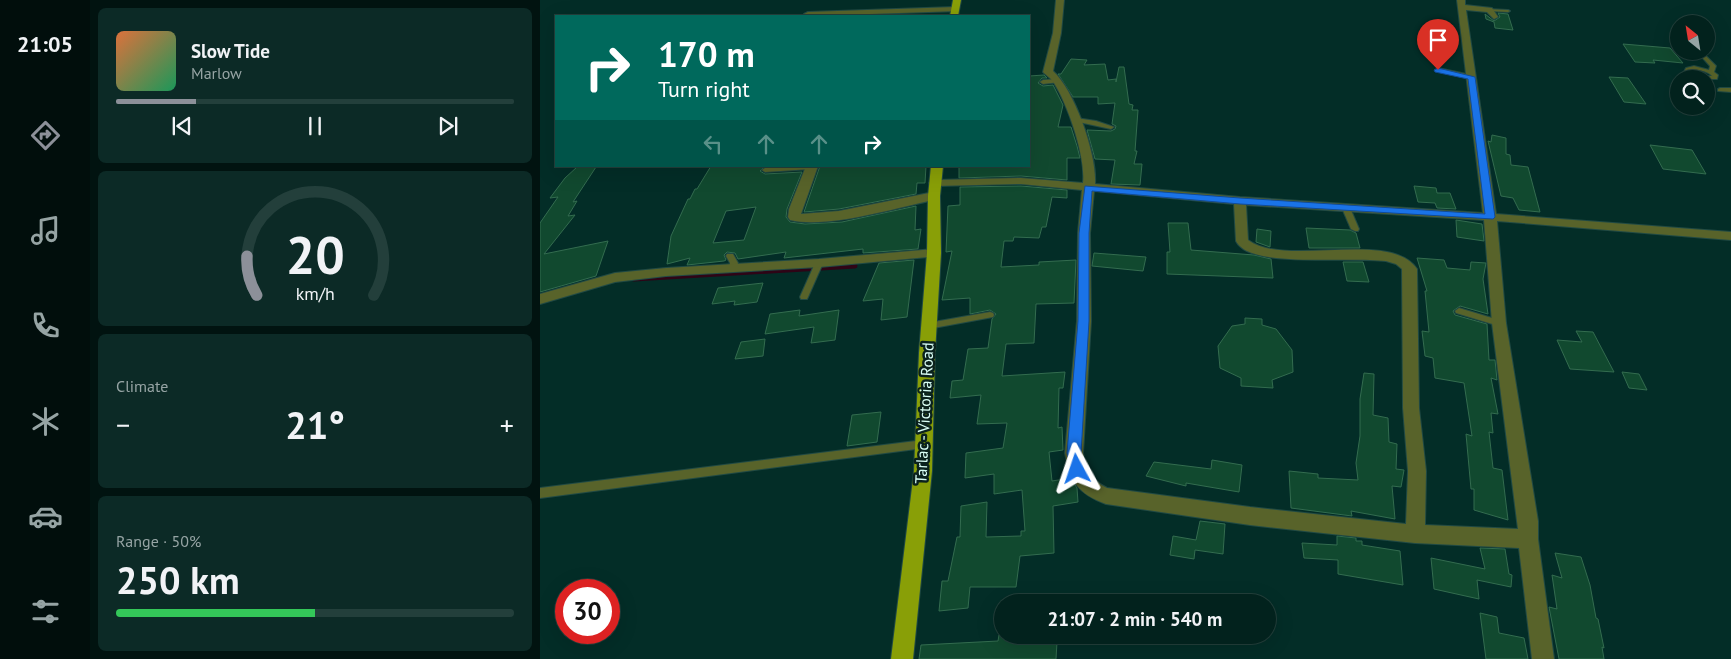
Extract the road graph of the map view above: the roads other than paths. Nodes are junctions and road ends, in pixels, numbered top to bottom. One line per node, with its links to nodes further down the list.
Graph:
1 (957, 0): 5 (main road)
2 (1060, 0): 11 (street)
3 (1462, 4): 6 (street); 10 (street)
4 (1508, 11): 6 (lane)
5 (954, 13): 8 (street)
6 (1492, 13)
7 (808, 14): 8 (street)
8 (875, 14)
9 (1438, 70): 10 (lane)
10 (1471, 77): 24 (street)
11 (1058, 81): 12 (lane); 15 (street)
12 (1042, 82)
13 (1720, 90): 14 (lane)
14 (1731, 90)
15 (1076, 120): 16 (lane); 20 (street)
16 (1111, 127)
17 (812, 167): 19 (lane); 21 (street)
18 (937, 167): 21 (main road, Tarlac - Victoria Road)
19 (765, 170)
20 (1088, 188): 21 (street); 22 (street); 37 (street)
21 (934, 190): 27 (main road, Tarlac - Victoria Road)
22 (1240, 201): 23 (street); 37 (street)
23 (1346, 208): 24 (street); 25 (lane)
24 (1490, 217): 26 (street); 33 (street)
25 (1355, 229)
26 (1731, 236)
27 (934, 253): 28 (street); 34 (main road, Tarlac - Victoria Road)
28 (819, 263): 29 (lane); 30 (street)
29 (804, 296)
30 (540, 299)
31 (1459, 311): 33 (lane)
32 (990, 314): 34 (lane)
33 (1499, 323): 38 (street)
34 (928, 326): 35 (main road, Tarlac - Victoria Road)
35 (924, 444): 36 (lane); 39 (main road, Tarlac - Victoria Road)
36 (540, 493)
37 (1415, 534): 38 (street)
38 (1528, 540): 40 (street)
39 (902, 659)
40 (1543, 659)

